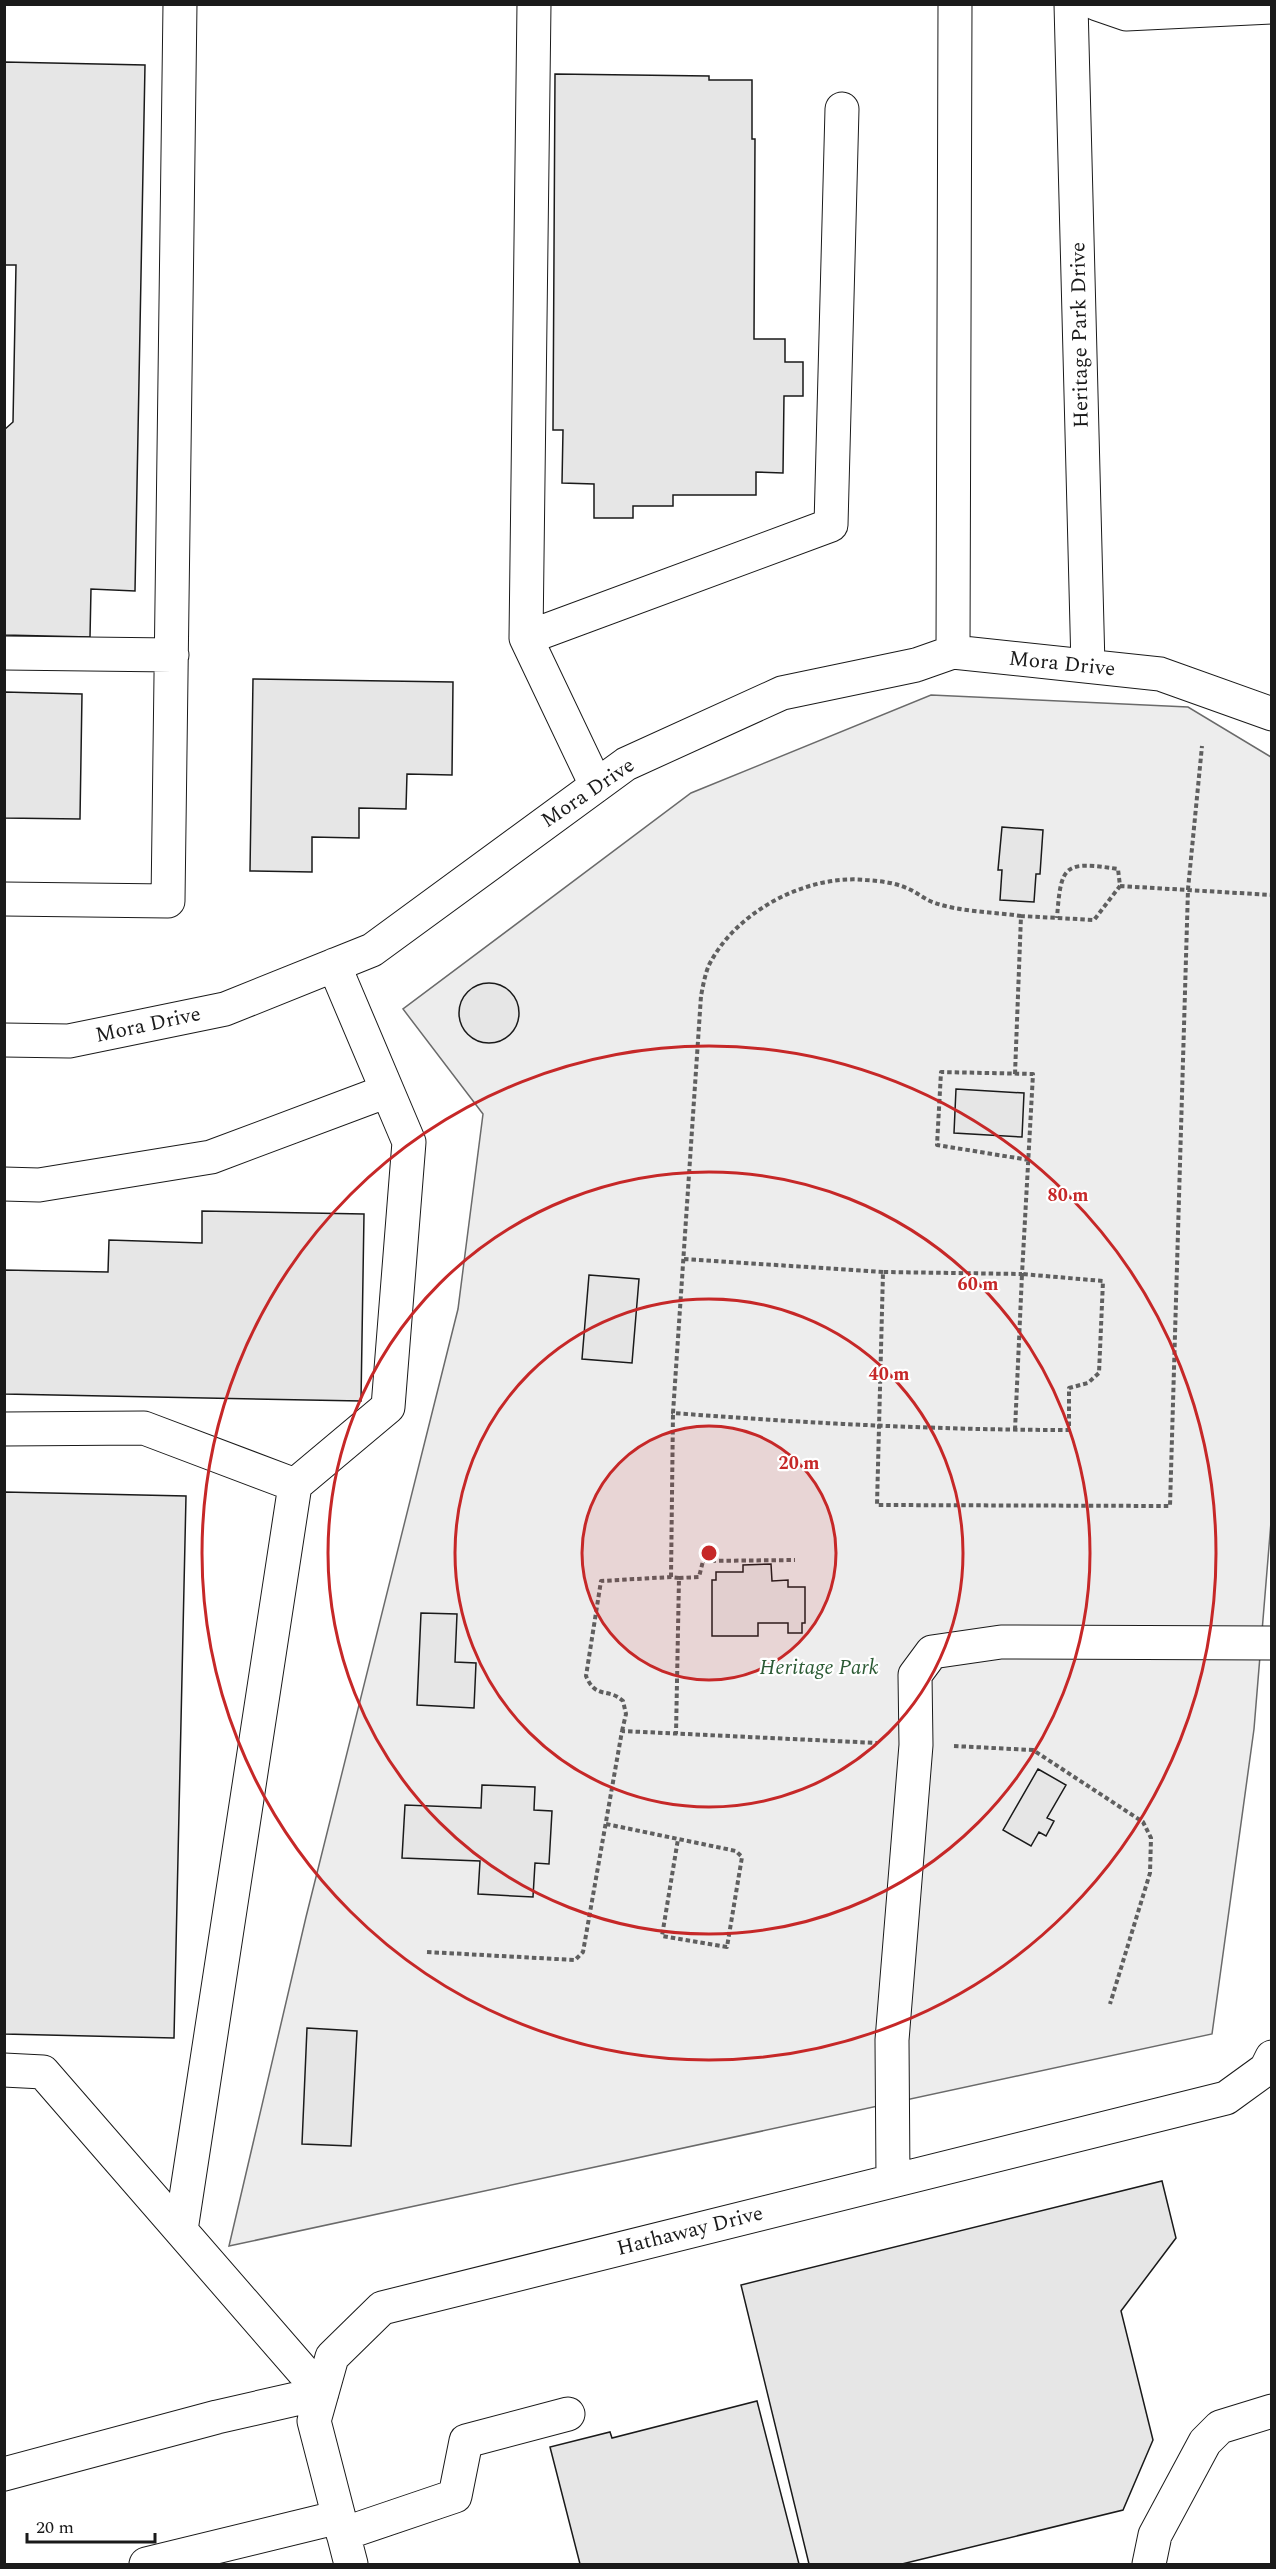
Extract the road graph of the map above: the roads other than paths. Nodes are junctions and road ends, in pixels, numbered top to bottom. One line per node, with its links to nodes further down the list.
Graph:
1 (180, 4): 11 (street)
2 (534, 4): 8 (street)
3 (955, 4): 9 (street)
4 (1071, 4): 12 (street, Heritage Park Drive)
5 (1097, 4): 6 (street)
6 (1272, 7)
7 (842, 109): 8 (street)
8 (526, 638): 14 (street)
9 (952, 652): 12 (street, Mora Drive); 14 (street, Mora Drive)
10 (4, 653): 11 (street)
11 (172, 656): 15 (street)
12 (1088, 666): 13 (street, Mora Drive)
13 (1272, 714)
14 (596, 785): 16 (street, Mora Drive)
15 (4, 899)
16 (334, 965): 17 (street, Mora Drive); 18 (street)
17 (4, 1040)
18 (387, 1091): 19 (street); 21 (street)
19 (4, 1184)
20 (4, 1429): 21 (street)
21 (295, 1485): 26 (street)
22 (1272, 1643): 25 (street)
23 (1270, 2062): 25 (street, Hathaway Drive)
24 (4, 2070): 26 (street)
25 (893, 2181): 27 (street, Hathaway Drive)
26 (181, 2230): 27 (street)
27 (322, 2393): 30 (street); 31 (street, Hathaway Drive)
28 (1272, 2411): 33 (street)
29 (568, 2415): 31 (street)
30 (4, 2474)
31 (345, 2538): 32 (street)
32 (146, 2565)
33 (1149, 2565)

